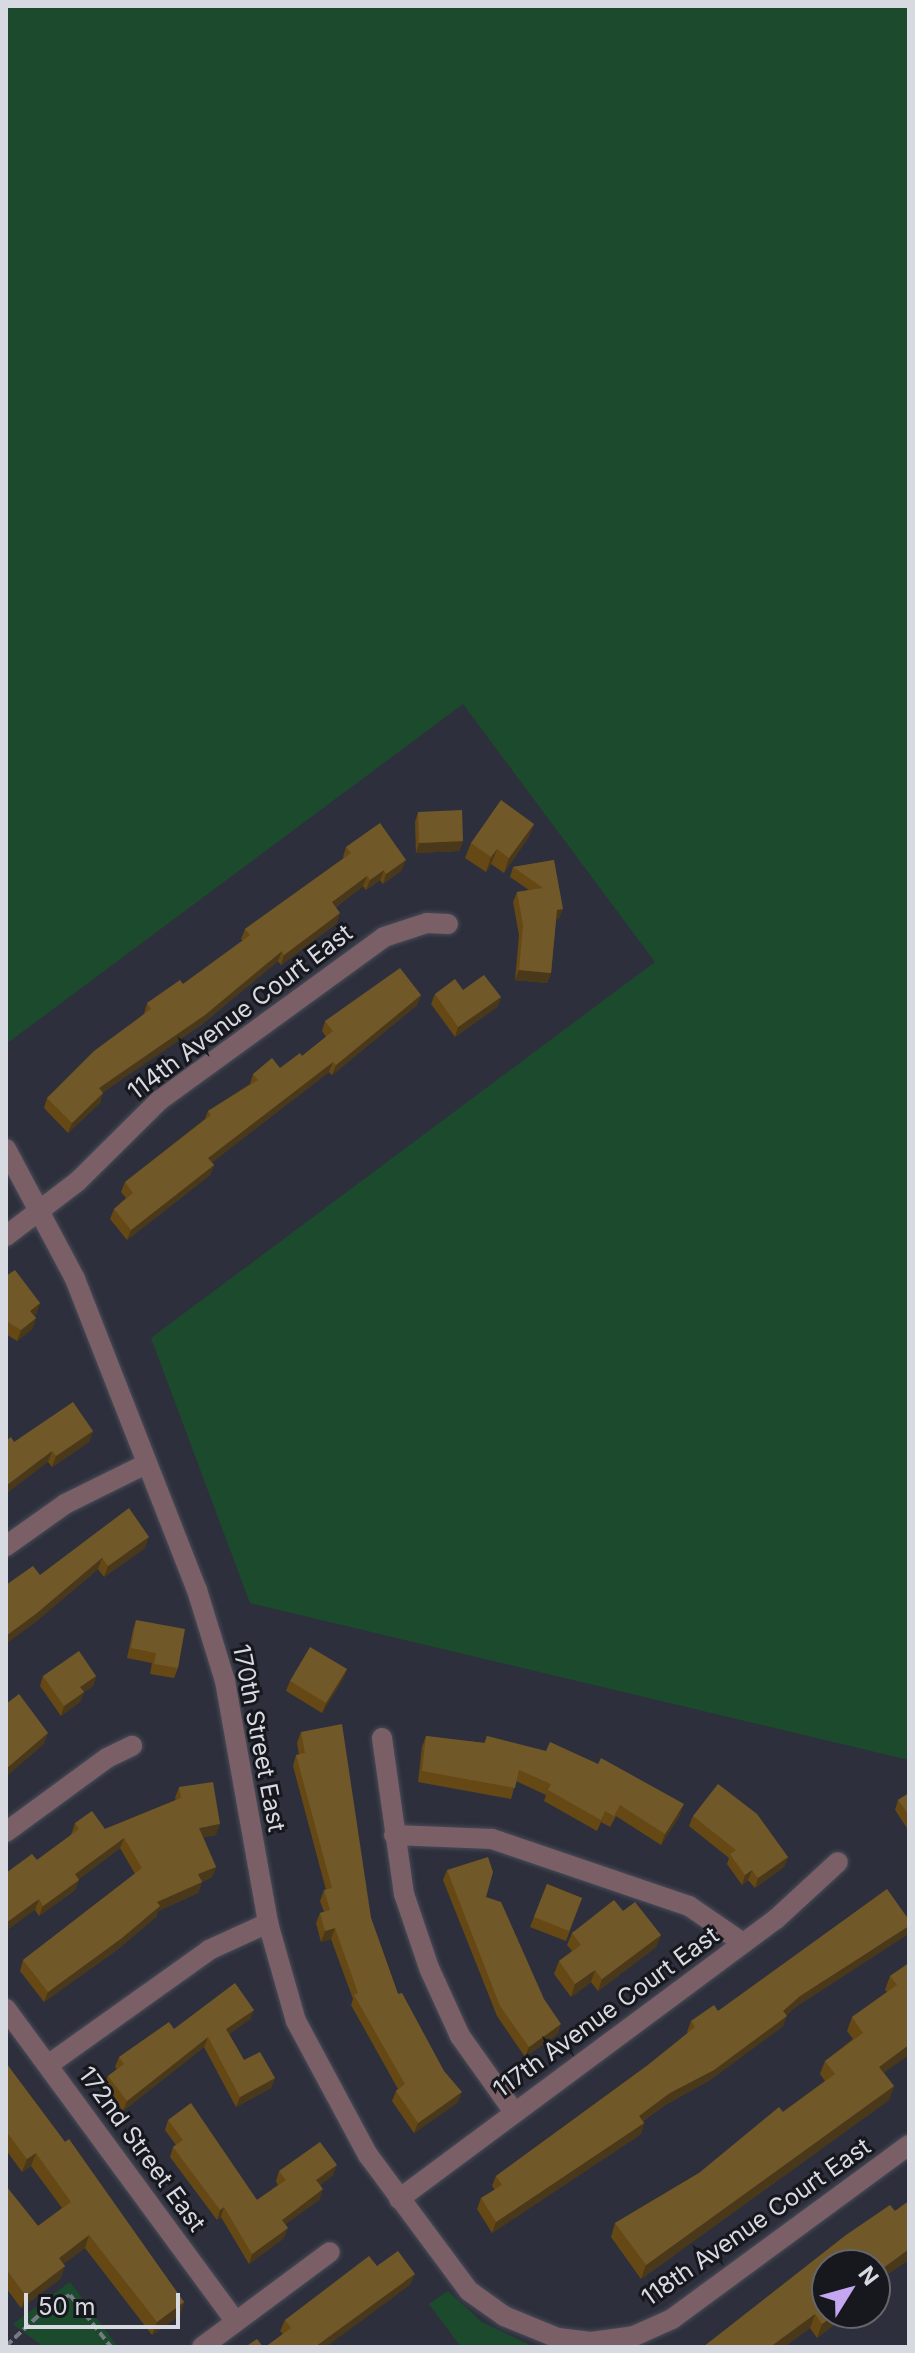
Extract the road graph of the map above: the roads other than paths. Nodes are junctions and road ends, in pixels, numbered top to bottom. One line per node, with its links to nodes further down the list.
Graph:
1 (448, 924): 3 (street, 114th Avenue Court East)
2 (6, 1149): 3 (street, 170th Street East)
3 (41, 1210): 4 (street, 114th Avenue Court East); 5 (street, 170th Street East)
4 (6, 1236)
5 (146, 1464): 6 (street); 12 (street, 170th Street East)
6 (6, 1546)
7 (382, 1738): 10 (street)
8 (132, 1746): 9 (street)
9 (6, 1832)
10 (394, 1835): 13 (street); 16 (street)
11 (838, 1862): 13 (street, 117th Avenue Court East)
12 (268, 1923): 15 (street); 18 (street, 170th Street East)
13 (743, 1943): 16 (street, 117th Avenue Court East)
14 (6, 2009): 15 (street, 172nd Street East)
15 (48, 2065): 21 (street, 172nd Street East)
16 (514, 2112): 18 (street, 117th Avenue Court East)
17 (909, 2145): 20 (street, 118th Avenue Court East)
18 (399, 2199): 20 (street, 170th Street East)
19 (330, 2252): 21 (street)
20 (459, 2278)
21 (235, 2321): 22 (street)
22 (202, 2347)

